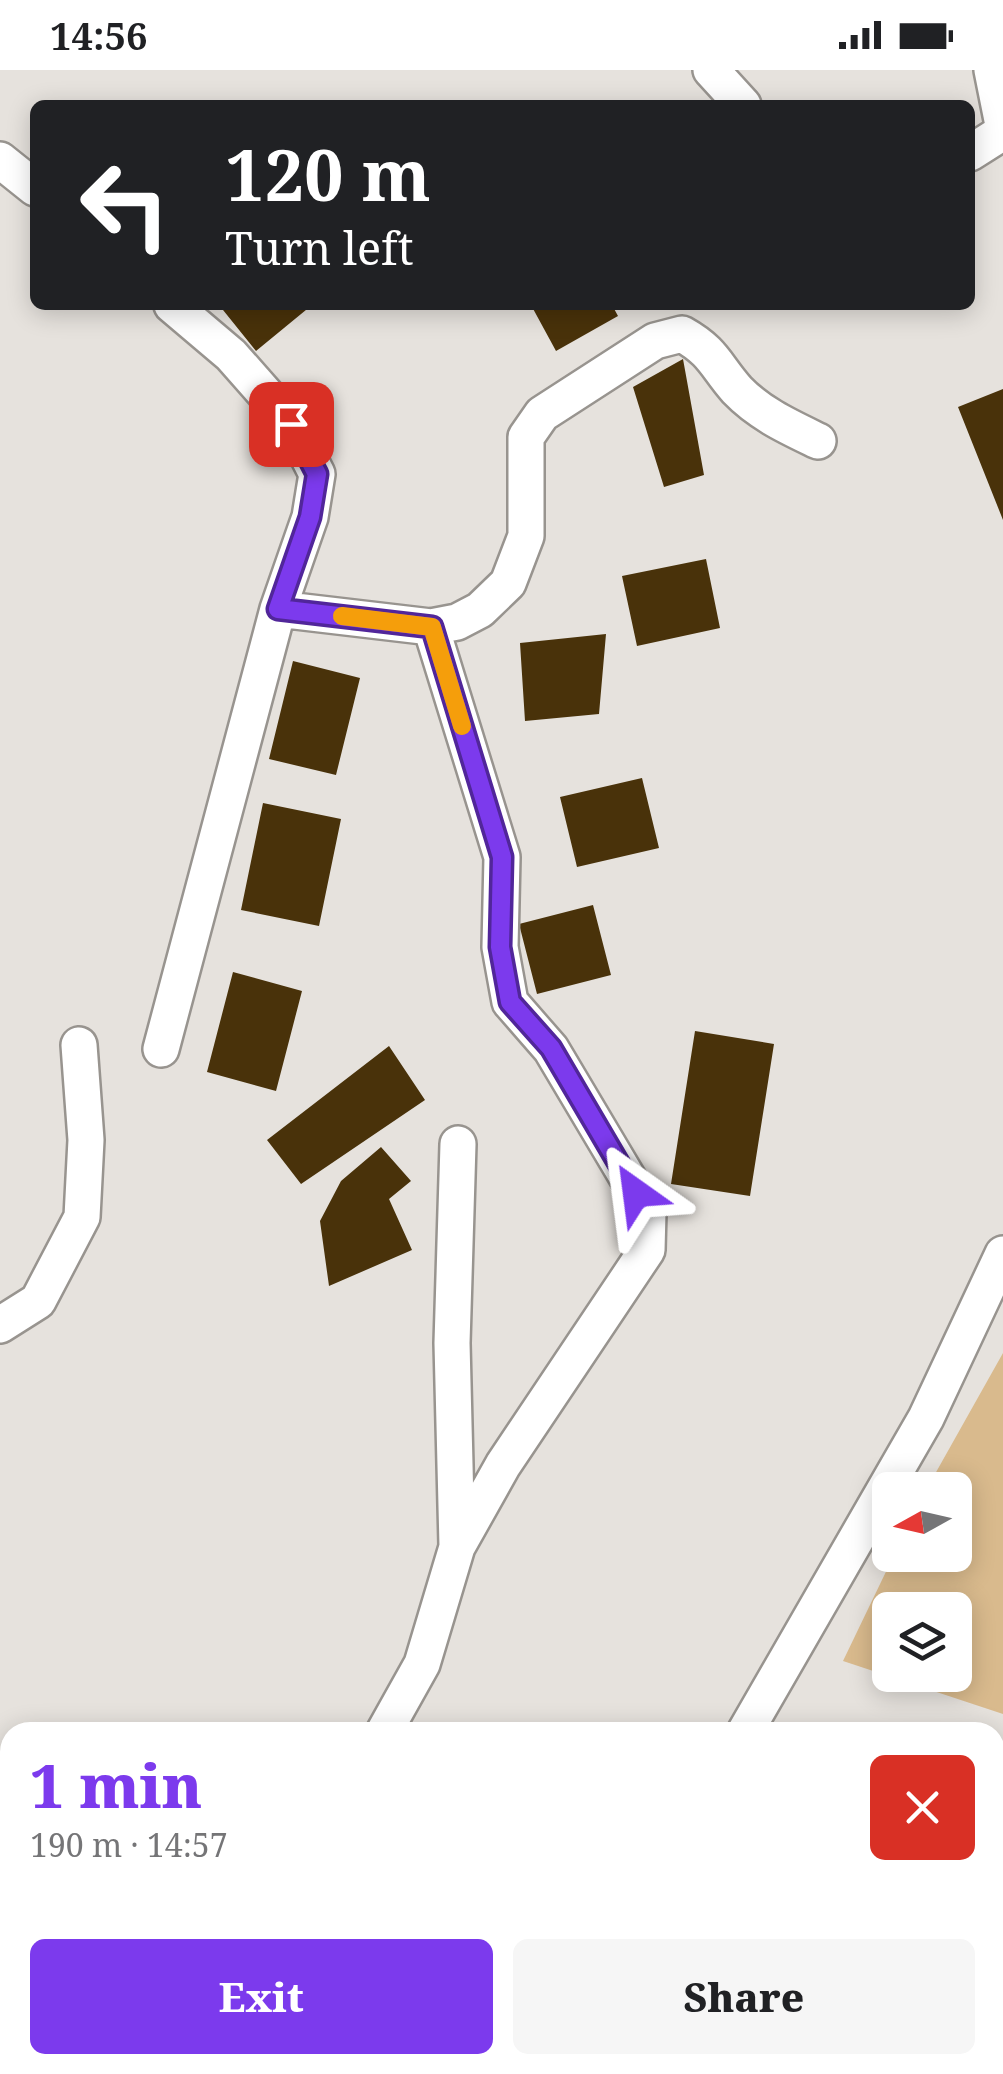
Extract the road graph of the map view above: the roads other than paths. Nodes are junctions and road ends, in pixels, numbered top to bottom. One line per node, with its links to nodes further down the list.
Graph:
1 (712, 70): 3 (street)
2 (992, 70): 4 (street)
3 (739, 100)
4 (1003, 128): 5 (street)
5 (975, 149)
6 (0, 160): 7 (street)
7 (30, 184)
8 (178, 310): 10 (street)
9 (818, 441): 11 (street)
10 (278, 609): 11 (street); 13 (street)
11 (432, 627): 17 (street)
12 (79, 1045): 16 (street)
13 (161, 1048)
14 (458, 1144): 17 (street)
15 (1003, 1254): 19 (street)
16 (0, 1325)
17 (457, 1547): 18 (street)
18 (390, 1722)
19 (752, 1722)

